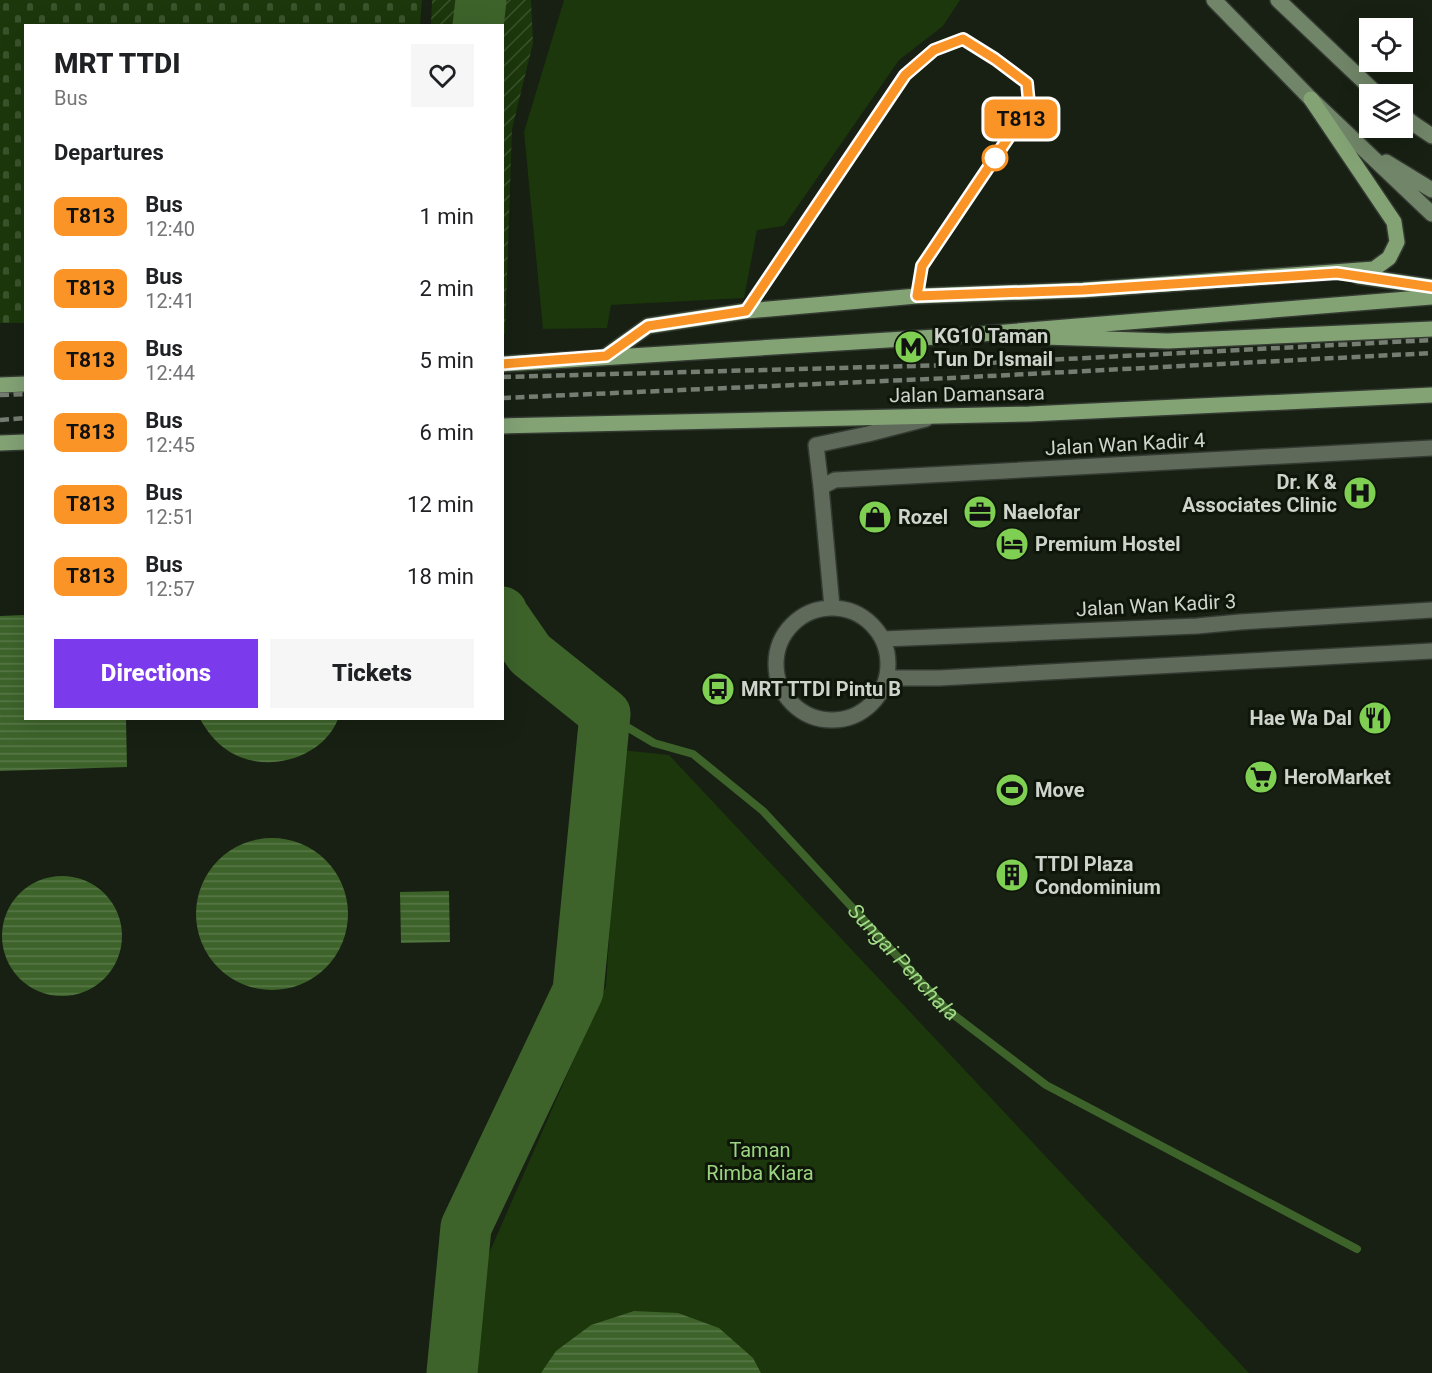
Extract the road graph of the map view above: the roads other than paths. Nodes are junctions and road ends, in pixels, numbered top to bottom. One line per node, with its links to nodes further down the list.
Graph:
1 (1214, 0): 4 (main road)
2 (1278, 0): 3 (main road)
3 (1366, 84)
4 (1311, 99): 7 (main road); 10 (main road)
5 (1413, 123): 6 (main road)
6 (1432, 136)
7 (1359, 146): 8 (main road); 9 (main road)
8 (1432, 190)
9 (1432, 213)
10 (1337, 273): 11 (main road); 15 (main road)
11 (1432, 287)
12 (1432, 297): 14 (main road)
13 (1432, 329): 14 (main road)
14 (969, 335): 15 (main road)
15 (606, 356): 16 (main road)
16 (504, 364)
17 (24, 384): 18 (main road)
18 (0, 385)
19 (1432, 395): 20 (main road, Jalan Damansara)
20 (939, 416): 21 (main road, Jalan Damansara); 25 (street)
21 (504, 426)
22 (24, 442): 23 (main road)
23 (0, 443)
24 (1432, 448): 25 (street, Jalan Wan Kadir 4)
25 (821, 487): 26 (street)
26 (832, 607): 28 (street); 30 (street)
27 (1432, 610): 28 (street, Jalan Wan Kadir 3)
28 (883, 639): 30 (street)
29 (1432, 651): 30 (street)
30 (887, 678)

